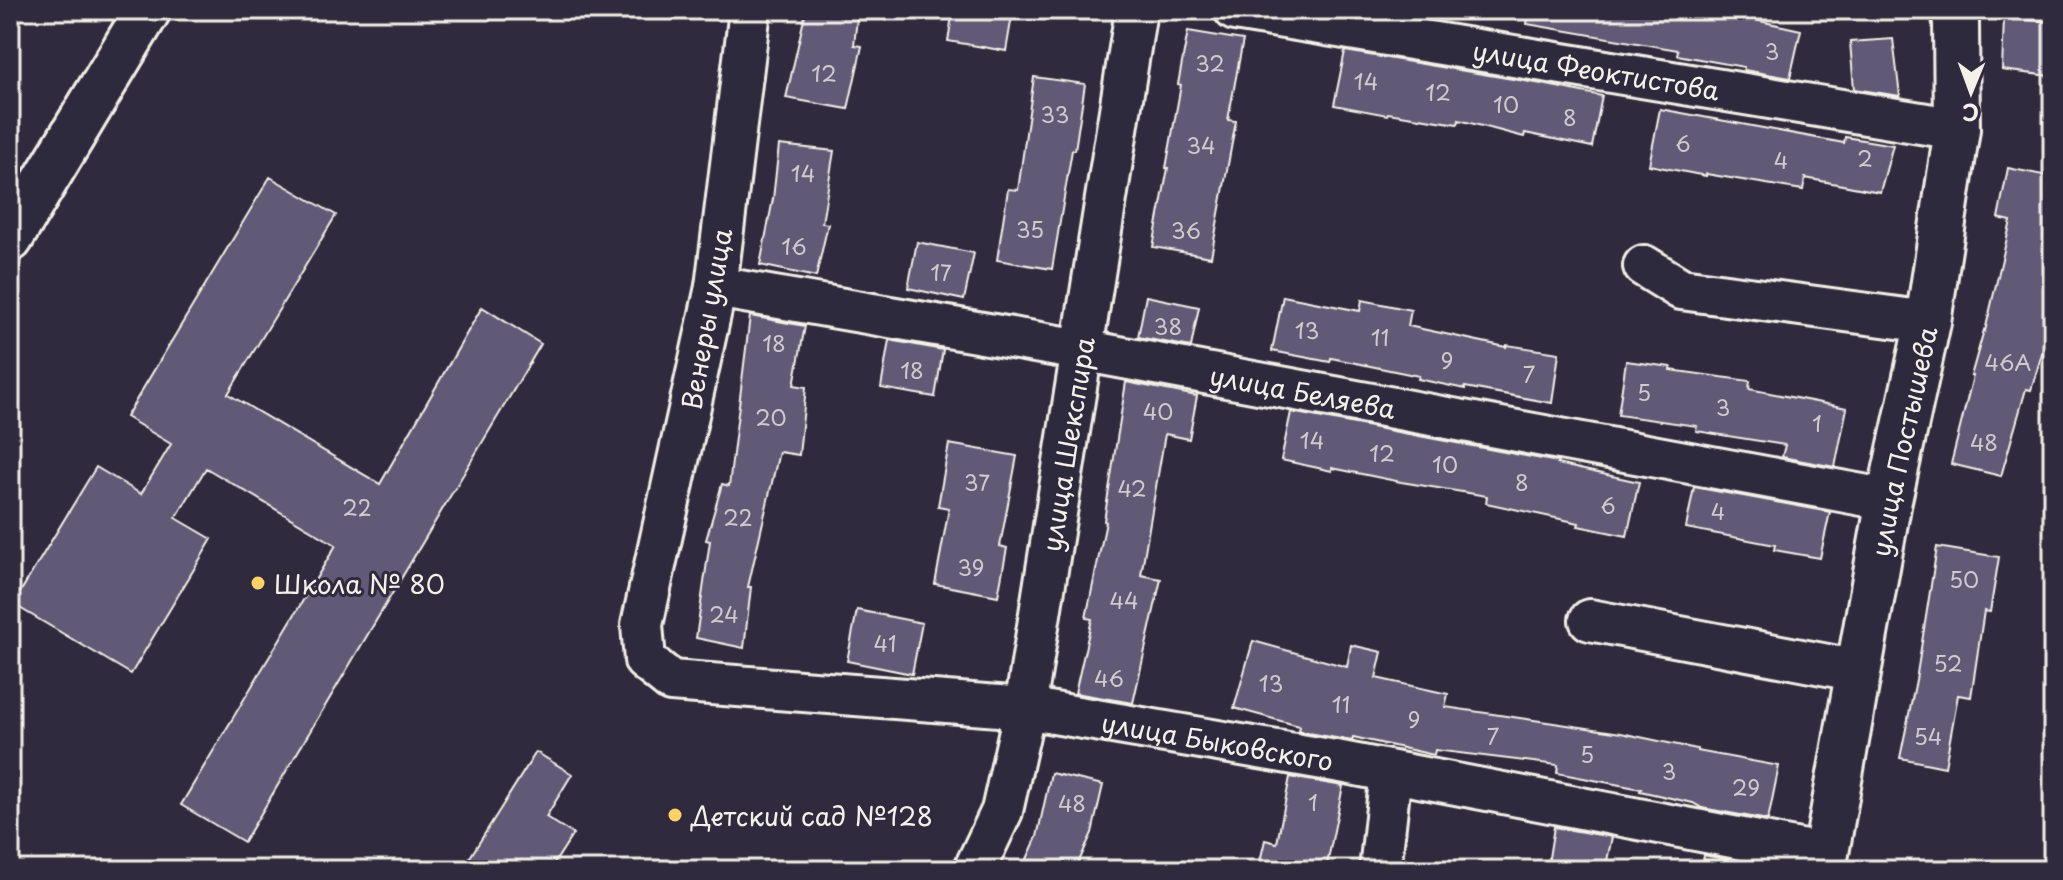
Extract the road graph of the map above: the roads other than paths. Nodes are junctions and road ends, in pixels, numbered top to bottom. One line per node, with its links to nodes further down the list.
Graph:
1 (148, 10): 7 (street)
2 (750, 10): 9 (street, Венеры улица)
3 (1136, 10): 11 (street, улица Шекспира)
4 (1235, 10): 6 (street, улица Феоктистова)
5 (1954, 10): 6 (street, улица Постышева)
6 (1957, 129): 10 (street, улица Постышева)
7 (10, 239)
8 (1644, 266): 10 (street)
9 (716, 287): 11 (street, улица Беляева); 14 (street, Венеры улица)
10 (1928, 322): 12 (street, улица Постышева)
11 (1081, 350): 12 (street, улица Беляева); 16 (street, улица Шекспира)
12 (1889, 500): 15 (street, улица Постышева)
13 (1590, 620): 15 (street)
14 (642, 625): 16 (street, улица Быковского)
15 (1859, 671): 18 (street, улица Постышева)
16 (1025, 708): 17 (street, улица Быковского); 19 (street, улица Шекспира)
17 (1391, 772): 18 (street, улица Быковского); 20 (street)
18 (1824, 862)
19 (974, 870)
20 (1380, 870)

